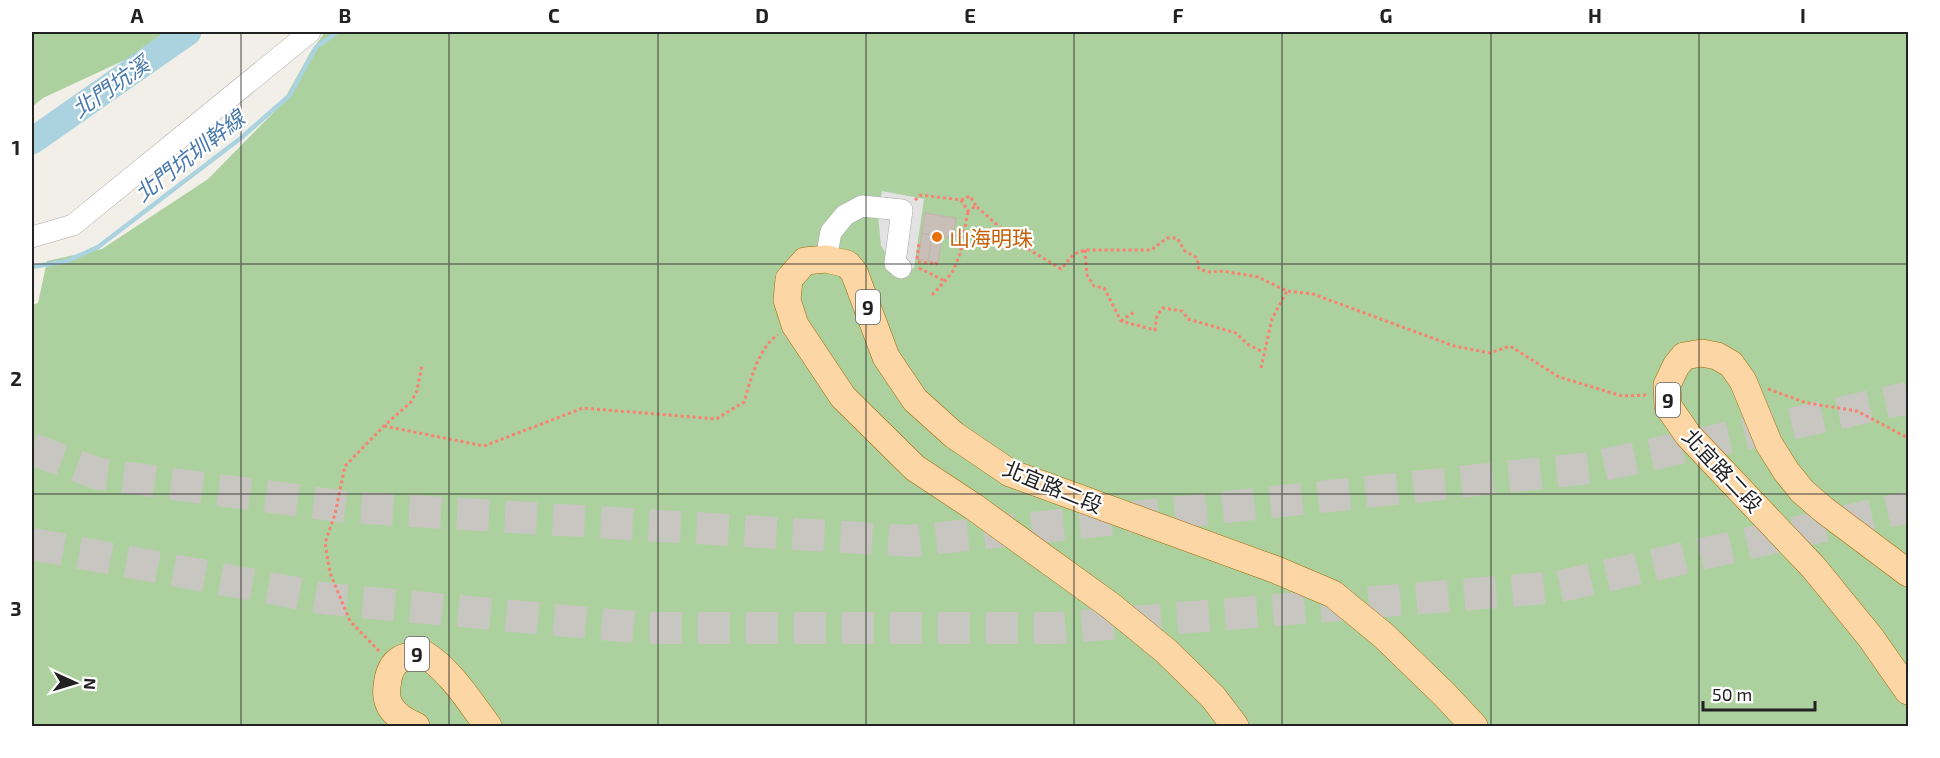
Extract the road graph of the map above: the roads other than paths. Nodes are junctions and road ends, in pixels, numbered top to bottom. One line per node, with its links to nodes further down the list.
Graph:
1 (310, 32): 2 (lane)
2 (32, 237)
3 (826, 259): 4 (lane); 9 (main road); 10 (main road, 北宜路二段 / 9)
4 (911, 266)
5 (1908, 573): 6 (main road, 北宜路二段 / 9)
6 (1908, 691)
7 (416, 726): 8 (main road, 9)
8 (488, 726)
9 (1235, 726)
10 (1474, 726)

